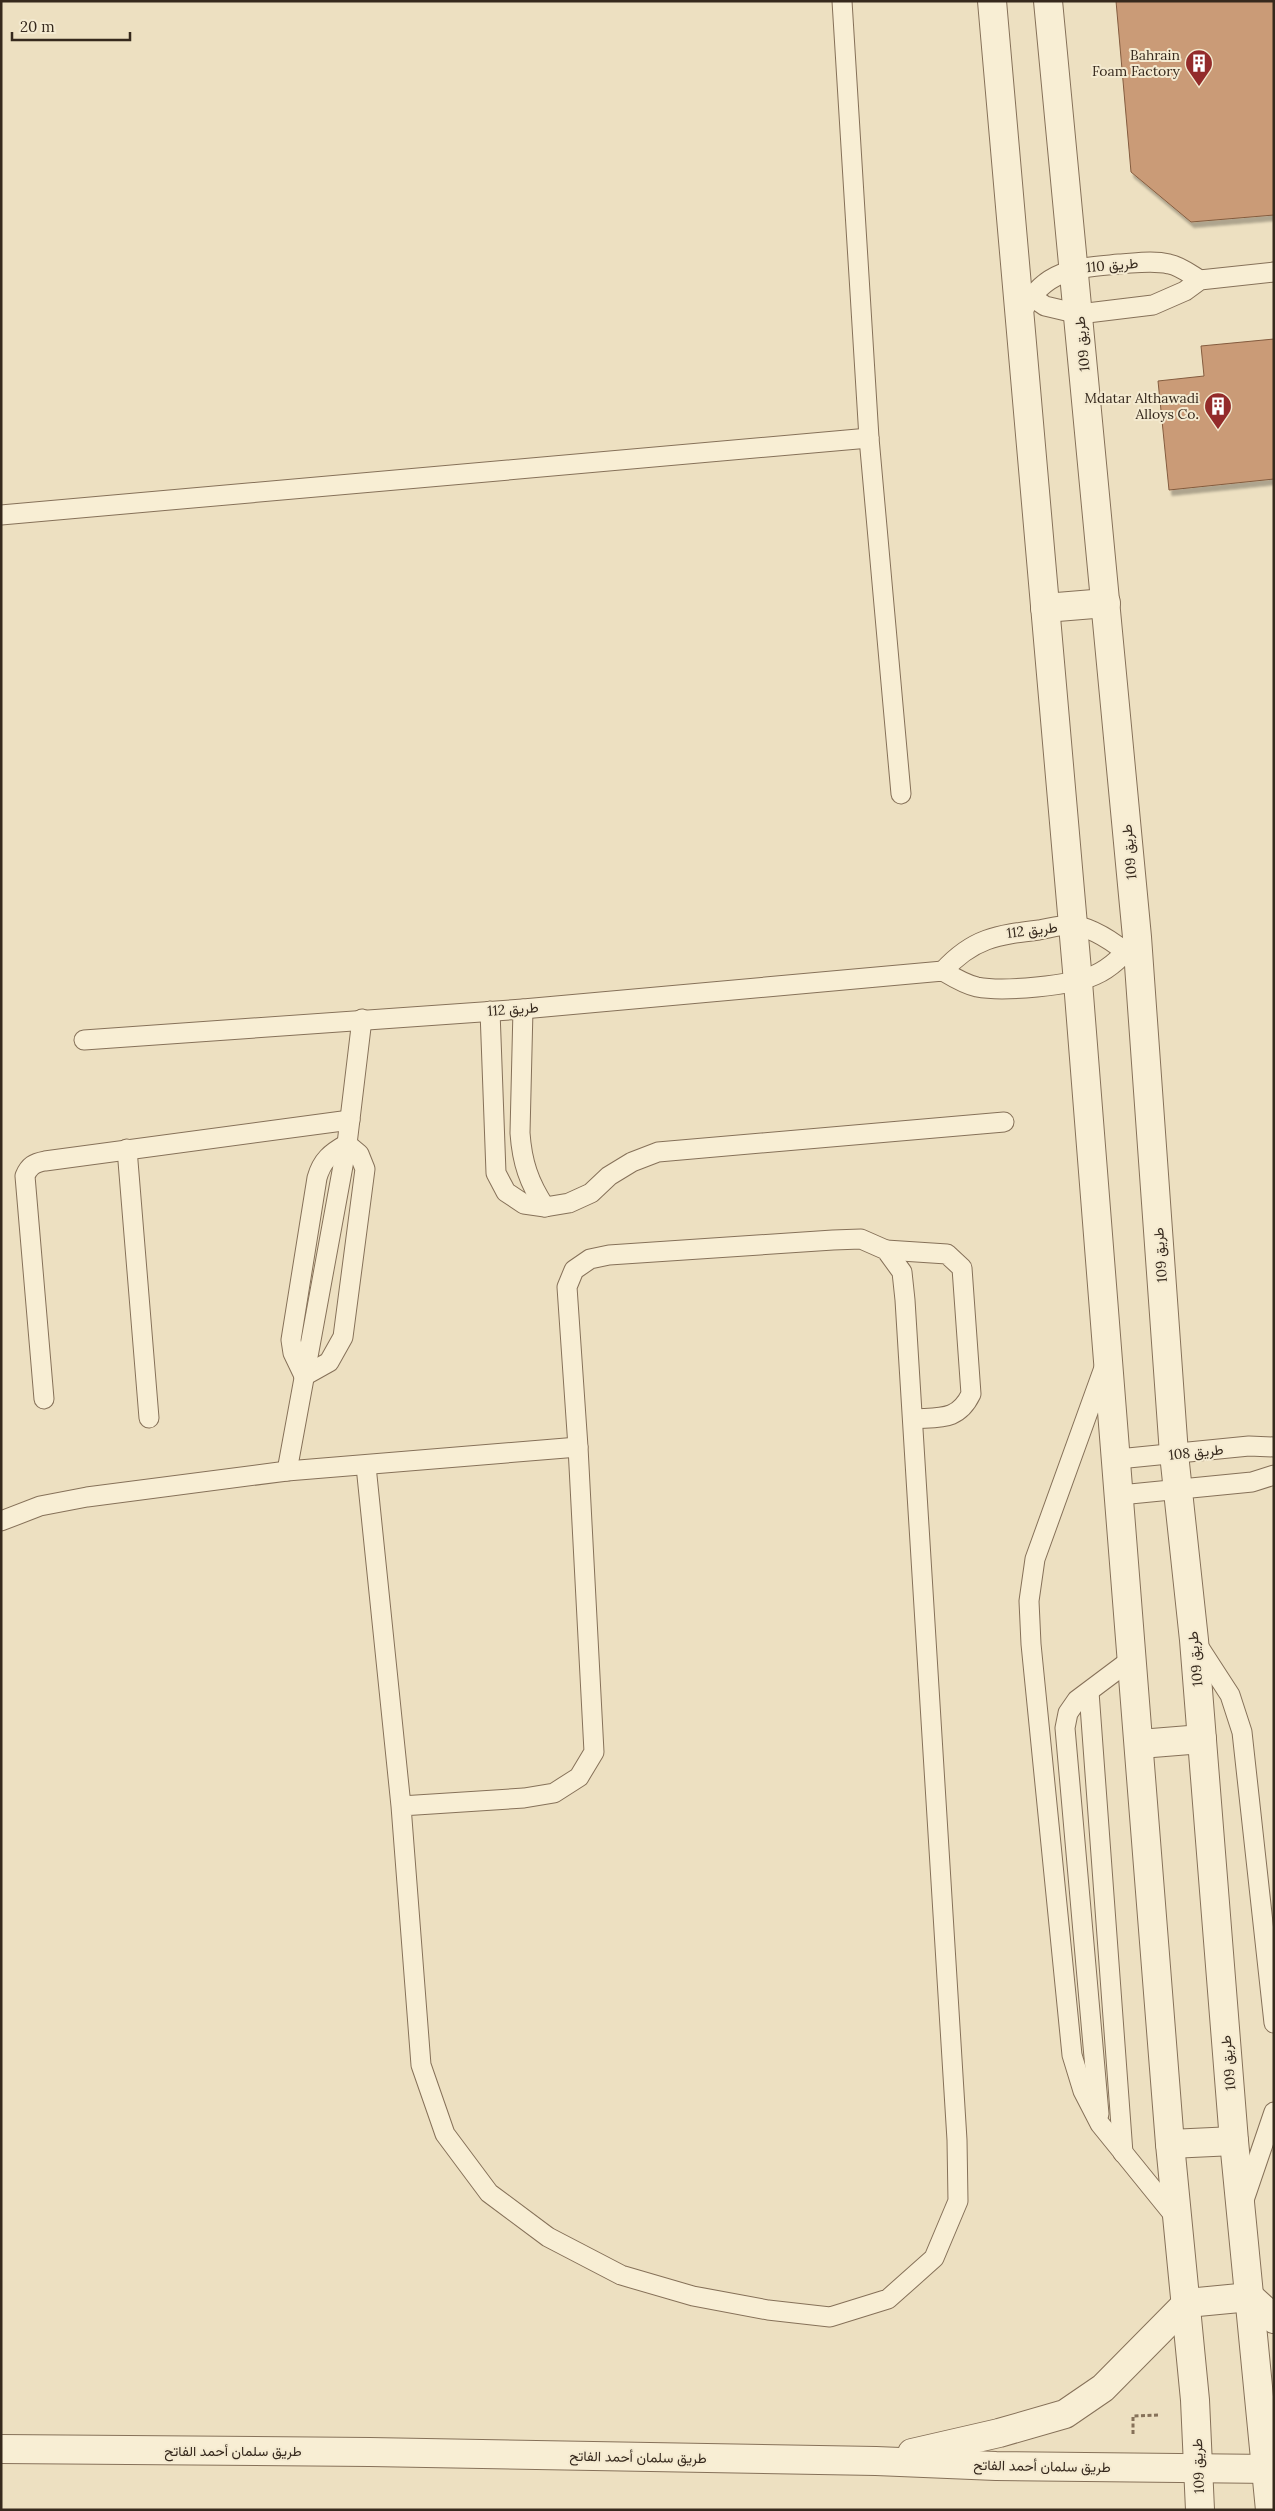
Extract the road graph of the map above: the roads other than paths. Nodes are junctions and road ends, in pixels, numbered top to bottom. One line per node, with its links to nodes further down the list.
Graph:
1 (842, 1): 9 (lane)
2 (992, 1): 7 (street, طريق 109)
3 (1048, 1): 4 (street, طريق 109)
4 (1075, 268): 6 (lane, طريق 110); 7 (lane, طريق 110); 8 (street, طريق 109)
5 (1274, 272): 6 (lane)
6 (1200, 280): 8 (lane)
7 (1023, 300): 8 (lane); 12 (street, طريق 109)
8 (1079, 314): 11 (street, طريق 109)
9 (869, 438): 10 (lane); 13 (lane)
10 (1, 515)
11 (1106, 603): 12 (street); 15 (street, طريق 109)
12 (1045, 608): 14 (street, طريق 109)
13 (901, 794)
14 (1073, 925): 15 (lane, طريق 112); 16 (lane, طريق 112); 17 (street, طريق 109)
15 (1134, 951): 17 (lane); 35 (street, طريق 109)
16 (943, 970): 17 (lane); 18 (lane, طريق 112)
17 (1078, 982): 28 (street, طريق 109)
18 (523, 1009): 19 (lane, طريق 112); 26 (lane)
19 (490, 1011): 20 (lane, طريق 112); 26 (lane)
20 (362, 1019): 21 (lane, طريق 112); 22 (lane)
21 (84, 1040)
22 (350, 1120): 24 (lane); 25 (lane)
23 (1004, 1122): 26 (lane)
24 (347, 1144): 29 (lane); 29 (lane)
25 (127, 1149): 30 (lane); 31 (lane)
26 (545, 1207)
27 (886, 1250): 32 (lane); 32 (lane); 33 (lane)
28 (1108, 1356): 36 (street, طريق 109); 51 (lane)
29 (304, 1376): 38 (lane)
30 (44, 1399)
31 (149, 1418)
32 (913, 1419): 48 (lane)
33 (578, 1447): 37 (lane); 48 (lane)
34 (1274, 1448): 35 (lane, طريق 108)
35 (1174, 1454): 36 (lane, طريق 108); 40 (street, طريق 109)
36 (1118, 1460): 41 (street, طريق 109)
37 (366, 1466): 38 (lane); 48 (lane)
38 (287, 1471): 42 (lane)
39 (1274, 1476): 40 (lane)
40 (1179, 1489): 41 (lane); 43 (street, طريق 109)
41 (1120, 1495): 44 (street, طريق 109)
42 (1, 1521)
43 (1194, 1640): 46 (street, طريق 109); 49 (lane)
44 (1132, 1658): 45 (lane); 47 (street, طريق 109)
45 (1089, 1692): 51 (lane); 54 (lane)
46 (1202, 1739): 47 (street); 52 (street, طريق 109)
47 (1140, 1744): 53 (street, طريق 109)
48 (401, 1806)
49 (1274, 2023)
50 (1274, 2112): 55 (lane)
51 (1100, 2124): 54 (lane)
52 (1234, 2141): 53 (street); 55 (street, طريق 109)
53 (1170, 2144): 56 (street, طريق 109)
54 (1123, 2154): 56 (lane)
55 (1241, 2209): 57 (street, طريق 109)
56 (1178, 2220): 58 (street, طريق 109)
57 (1250, 2297): 58 (street); 59 (street); 63 (street, طريق 109)
58 (1187, 2303): 61 (street); 62 (street, طريق 109)
59 (1274, 2319)
60 (1, 2449): 61 (street, طريق سلمان أحمد الفاتح)
61 (876, 2461): 62 (street, طريق سلمان أحمد الفاتح)
62 (1199, 2468): 63 (street, طريق سلمان أحمد الفاتح); 64 (street, طريق 109)
63 (1271, 2469): 65 (street, طريق 109)
64 (1200, 2510)
65 (1270, 2510)

